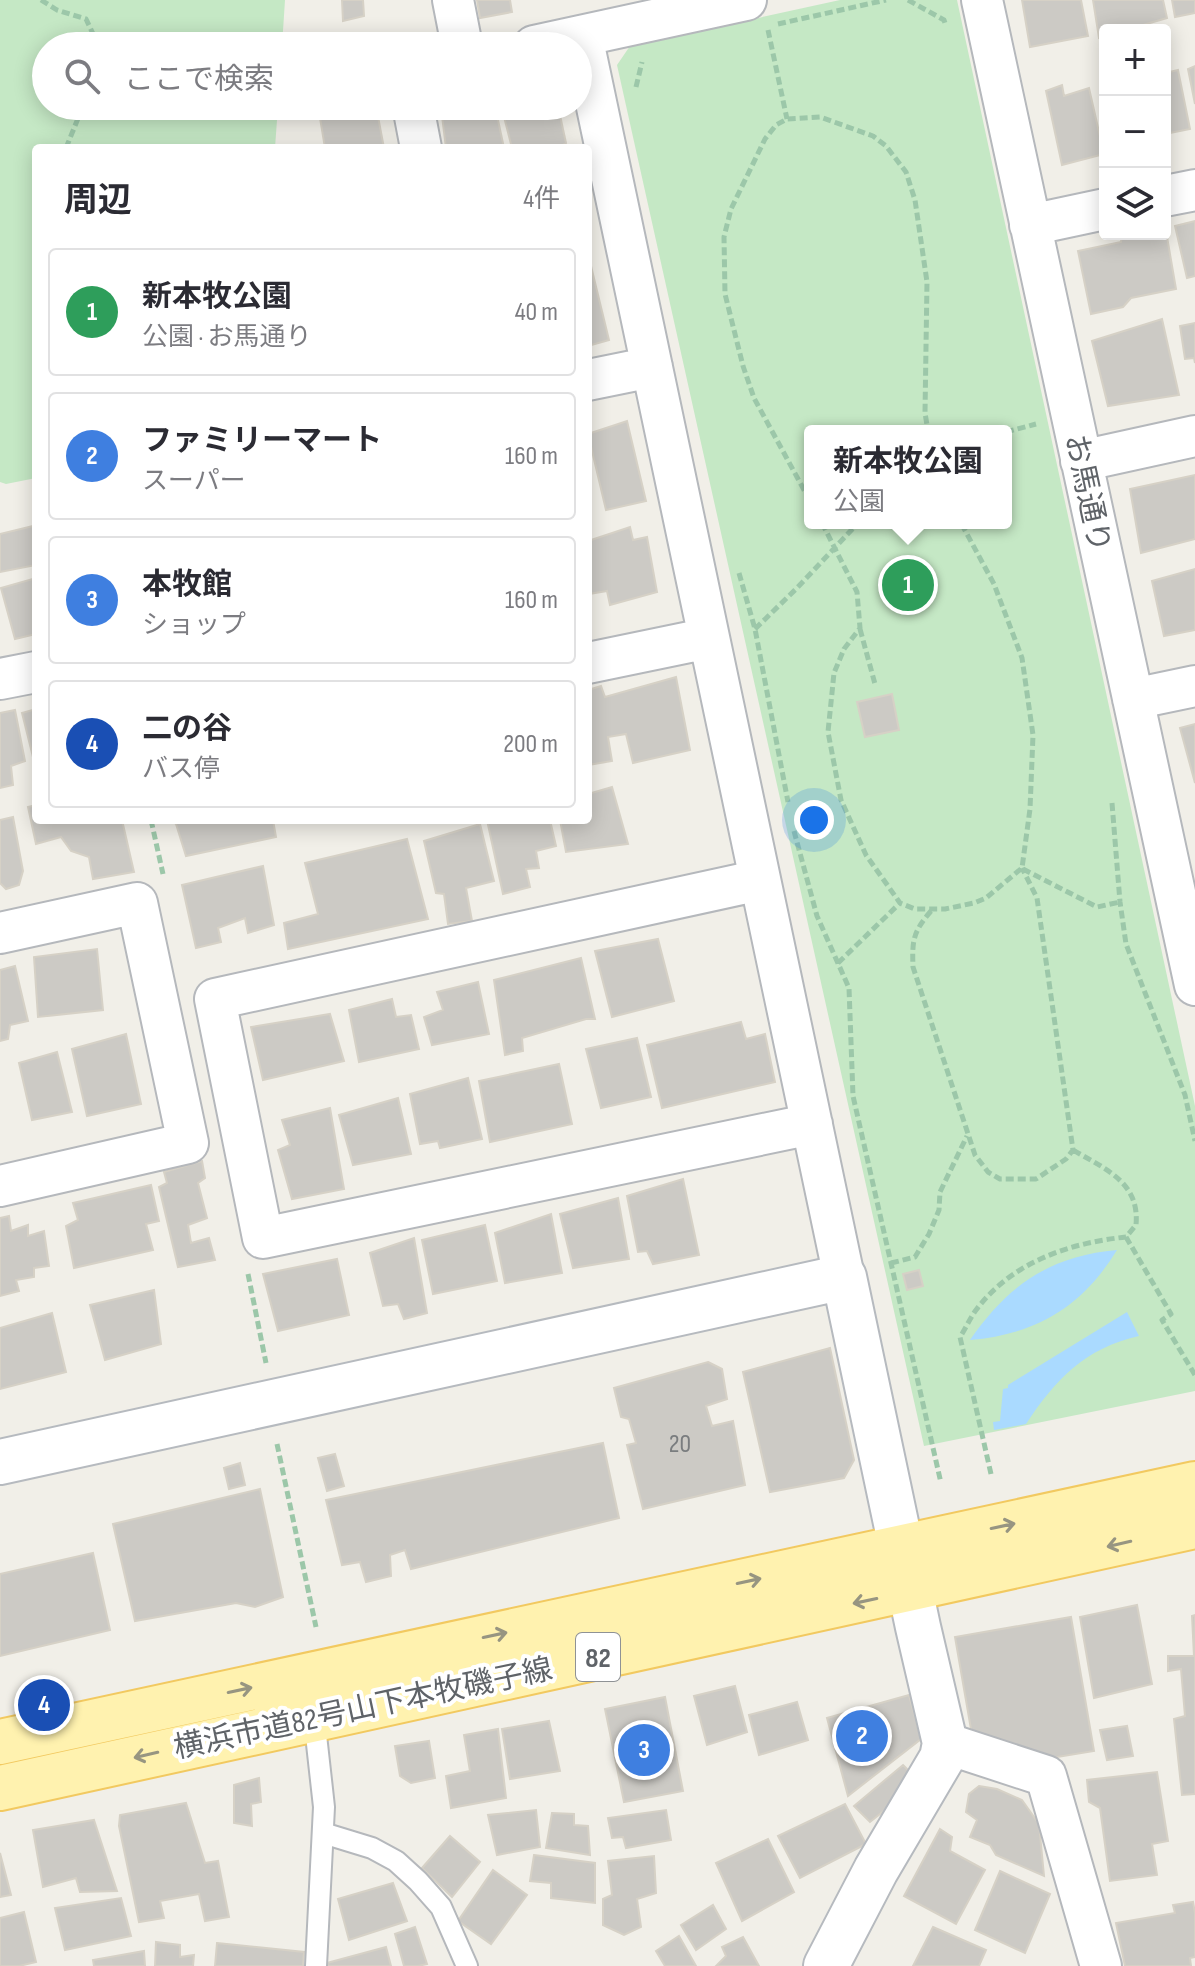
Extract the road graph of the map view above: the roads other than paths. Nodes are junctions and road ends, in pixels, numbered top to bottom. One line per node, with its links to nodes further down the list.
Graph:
1 (453, 0): 4 (street)
2 (746, 0): 5 (street)
3 (982, 0): 12 (street, お馬通り)
4 (459, 32)
5 (592, 34)
6 (592, 83): 13 (street)
7 (416, 120): 8 (street)
8 (420, 144)
9 (1195, 190): 10 (street)
10 (1171, 195)
11 (1099, 210): 12 (street)
12 (1030, 225): 16 (street, お馬通り)
13 (652, 367): 14 (street); 17 (street)
14 (592, 379)
15 (1195, 436): 16 (street)
16 (1081, 461): 22 (street, お馬通り)
17 (709, 638): 18 (street); 23 (street)
18 (592, 662)
19 (32, 673): 20 (street)
20 (0, 679)
21 (1195, 686): 22 (street)
22 (1133, 699): 25 (street, お馬通り)
23 (760, 880): 27 (street); 27 (street)
24 (0, 933): 28 (street)
25 (1190, 935): 26 (street, お馬通り)
26 (1195, 985)
27 (812, 1124): 29 (street)
28 (0, 1186)
29 (844, 1277): 30 (street); 33 (street)
30 (0, 1462)
31 (1195, 1484): 33 (main road, 横浜市道82号山下本牧磯子線 / 82, one-way to 31)
32 (1195, 1526): 34 (main road, 横浜市道82号山下本牧磯子線 / 82, one-way to 34)
33 (901, 1548): 34 (street); 36 (main road, 横浜市道82号山下本牧磯子線 / 82, one-way to 33)
34 (911, 1591): 35 (main road, 横浜市道82号山下本牧磯子線 / 82, one-way to 35); 37 (street)
35 (314, 1717): 38 (main road, 横浜市道82号山下本牧磯子線 / 82, one-way to 38); 39 (lane)
36 (0, 1742)
37 (945, 1743): 42 (street); 43 (street)
38 (0, 1788)
39 (323, 1833): 40 (lane); 41 (lane)
40 (316, 1966)
41 (467, 1966)
42 (826, 1966)
43 (1101, 1966)

